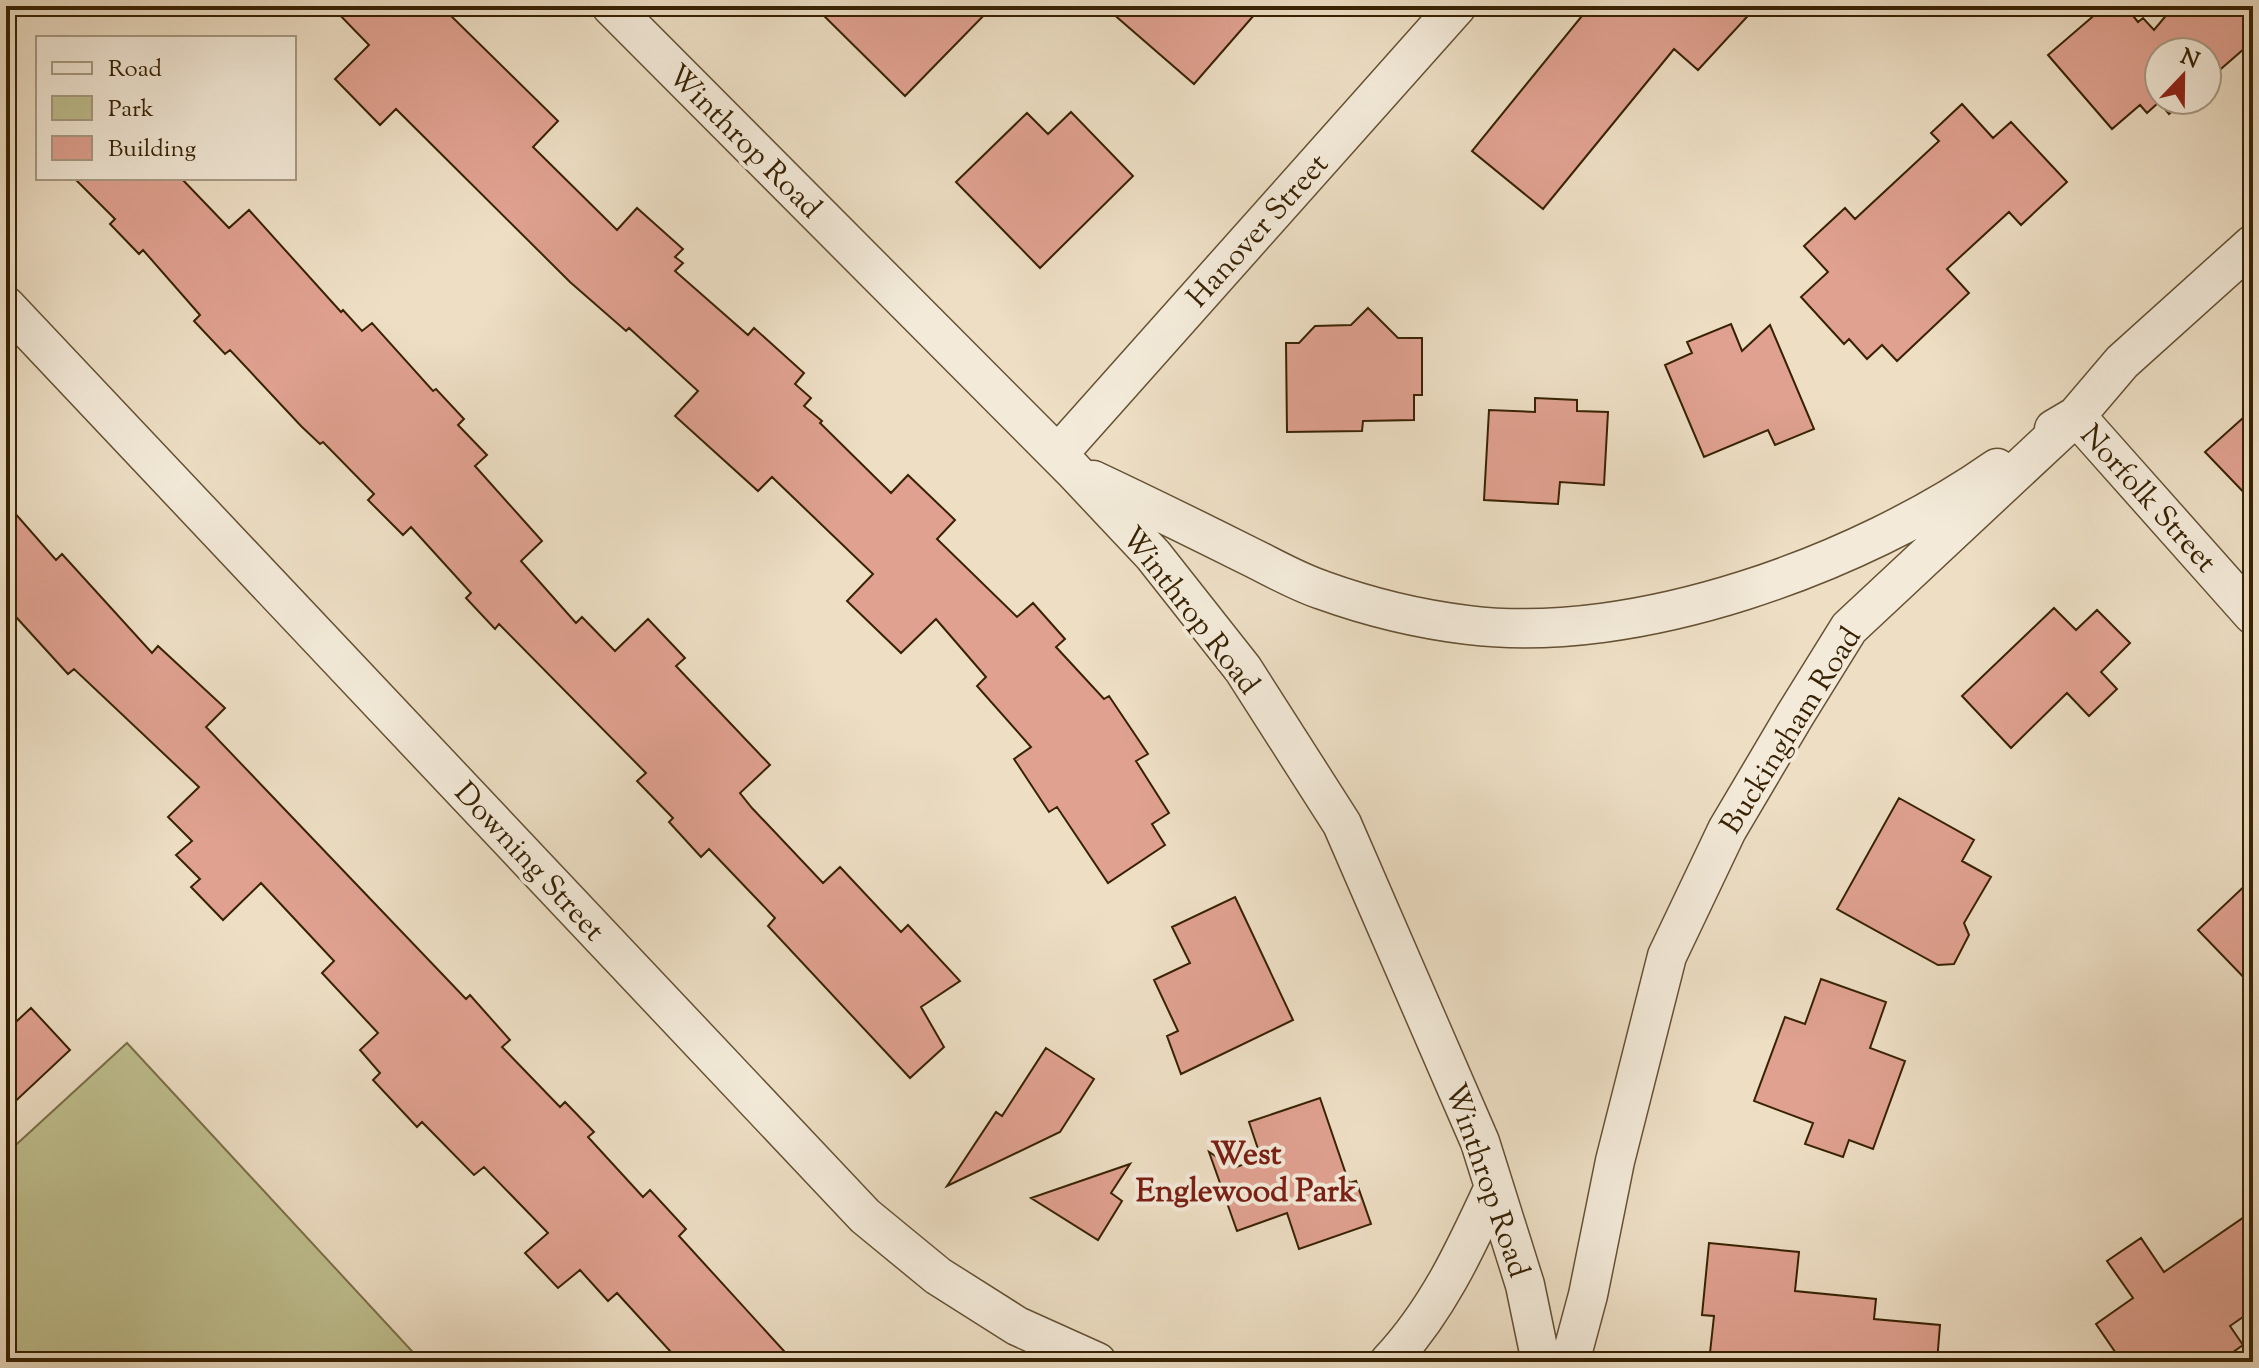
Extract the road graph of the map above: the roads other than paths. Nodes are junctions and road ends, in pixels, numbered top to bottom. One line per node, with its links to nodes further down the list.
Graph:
1 (611, 6): 6 (street, Winthrop Road)
2 (1457, 6): 6 (street, Hanover Street)
3 (2253, 244): 5 (street, Buckingham Road)
4 (6, 306): 9 (street, Downing Street)
5 (2076, 416): 6 (street); 7 (street, Norfolk Street); 12 (street, Buckingham Road)
6 (1065, 462): 8 (street, Winthrop Road)
7 (2253, 615)
8 (1494, 1187): 10 (street); 11 (street, Winthrop Road)
9 (1097, 1362)
10 (1389, 1362)
11 (1541, 1362)
12 (1570, 1362)

